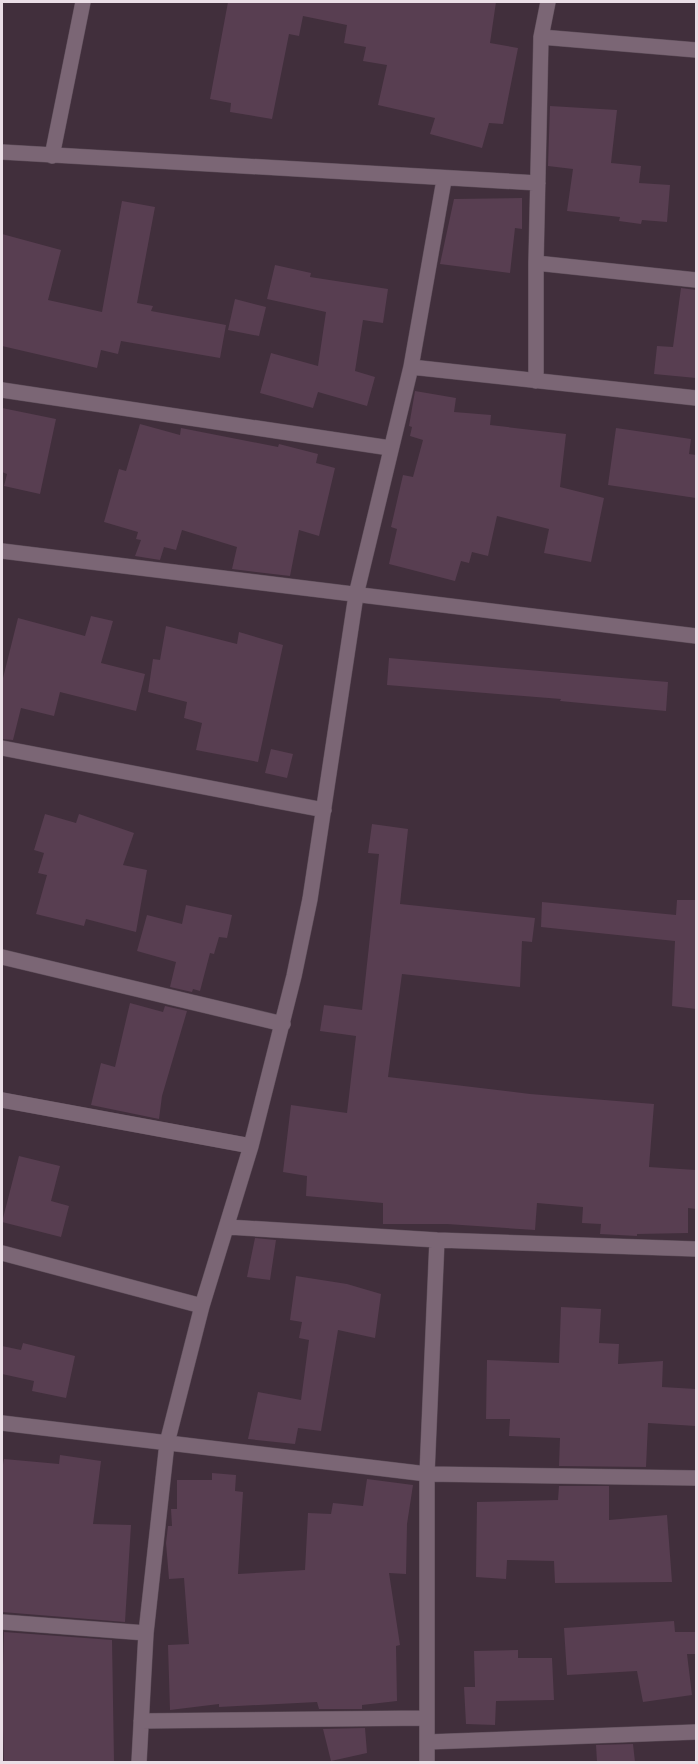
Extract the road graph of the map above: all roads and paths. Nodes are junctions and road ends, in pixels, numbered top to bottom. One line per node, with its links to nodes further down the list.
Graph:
1 (83, 2): 6 (street)
2 (548, 2): 3 (street)
3 (542, 37): 4 (street); 8 (street)
4 (696, 50)
5 (2, 152): 6 (street)
6 (52, 156): 7 (street)
7 (444, 180): 8 (street); 11 (street)
8 (538, 183): 9 (street)
9 (536, 262): 10 (street); 12 (street)
10 (696, 280)
11 (411, 367): 12 (street); 15 (street)
12 (536, 381): 14 (street)
13 (2, 390): 15 (street)
14 (696, 398)
15 (390, 448): 17 (street)
16 (2, 551): 17 (street)
17 (356, 595): 18 (street); 20 (street)
18 (696, 636)
19 (2, 748): 20 (street)
20 (324, 810): 22 (street)
21 (2, 957): 22 (street)
22 (283, 1024): 24 (street)
23 (2, 1100): 24 (street)
24 (251, 1146): 25 (street)
25 (228, 1227): 26 (street); 29 (street)
26 (436, 1240): 27 (street); 32 (street)
27 (696, 1249)
28 (2, 1253): 29 (street)
29 (202, 1306): 31 (street)
30 (2, 1423): 31 (street)
31 (167, 1443): 32 (street); 35 (street)
32 (427, 1474): 33 (street); 36 (street)
33 (696, 1478)
34 (2, 1622): 35 (street)
35 (146, 1633): 37 (street)
36 (427, 1718): 37 (street); 39 (street)
37 (141, 1721): 40 (street)
38 (696, 1732): 39 (street)
39 (427, 1742): 41 (street)
40 (139, 1762)
41 (427, 1762)

